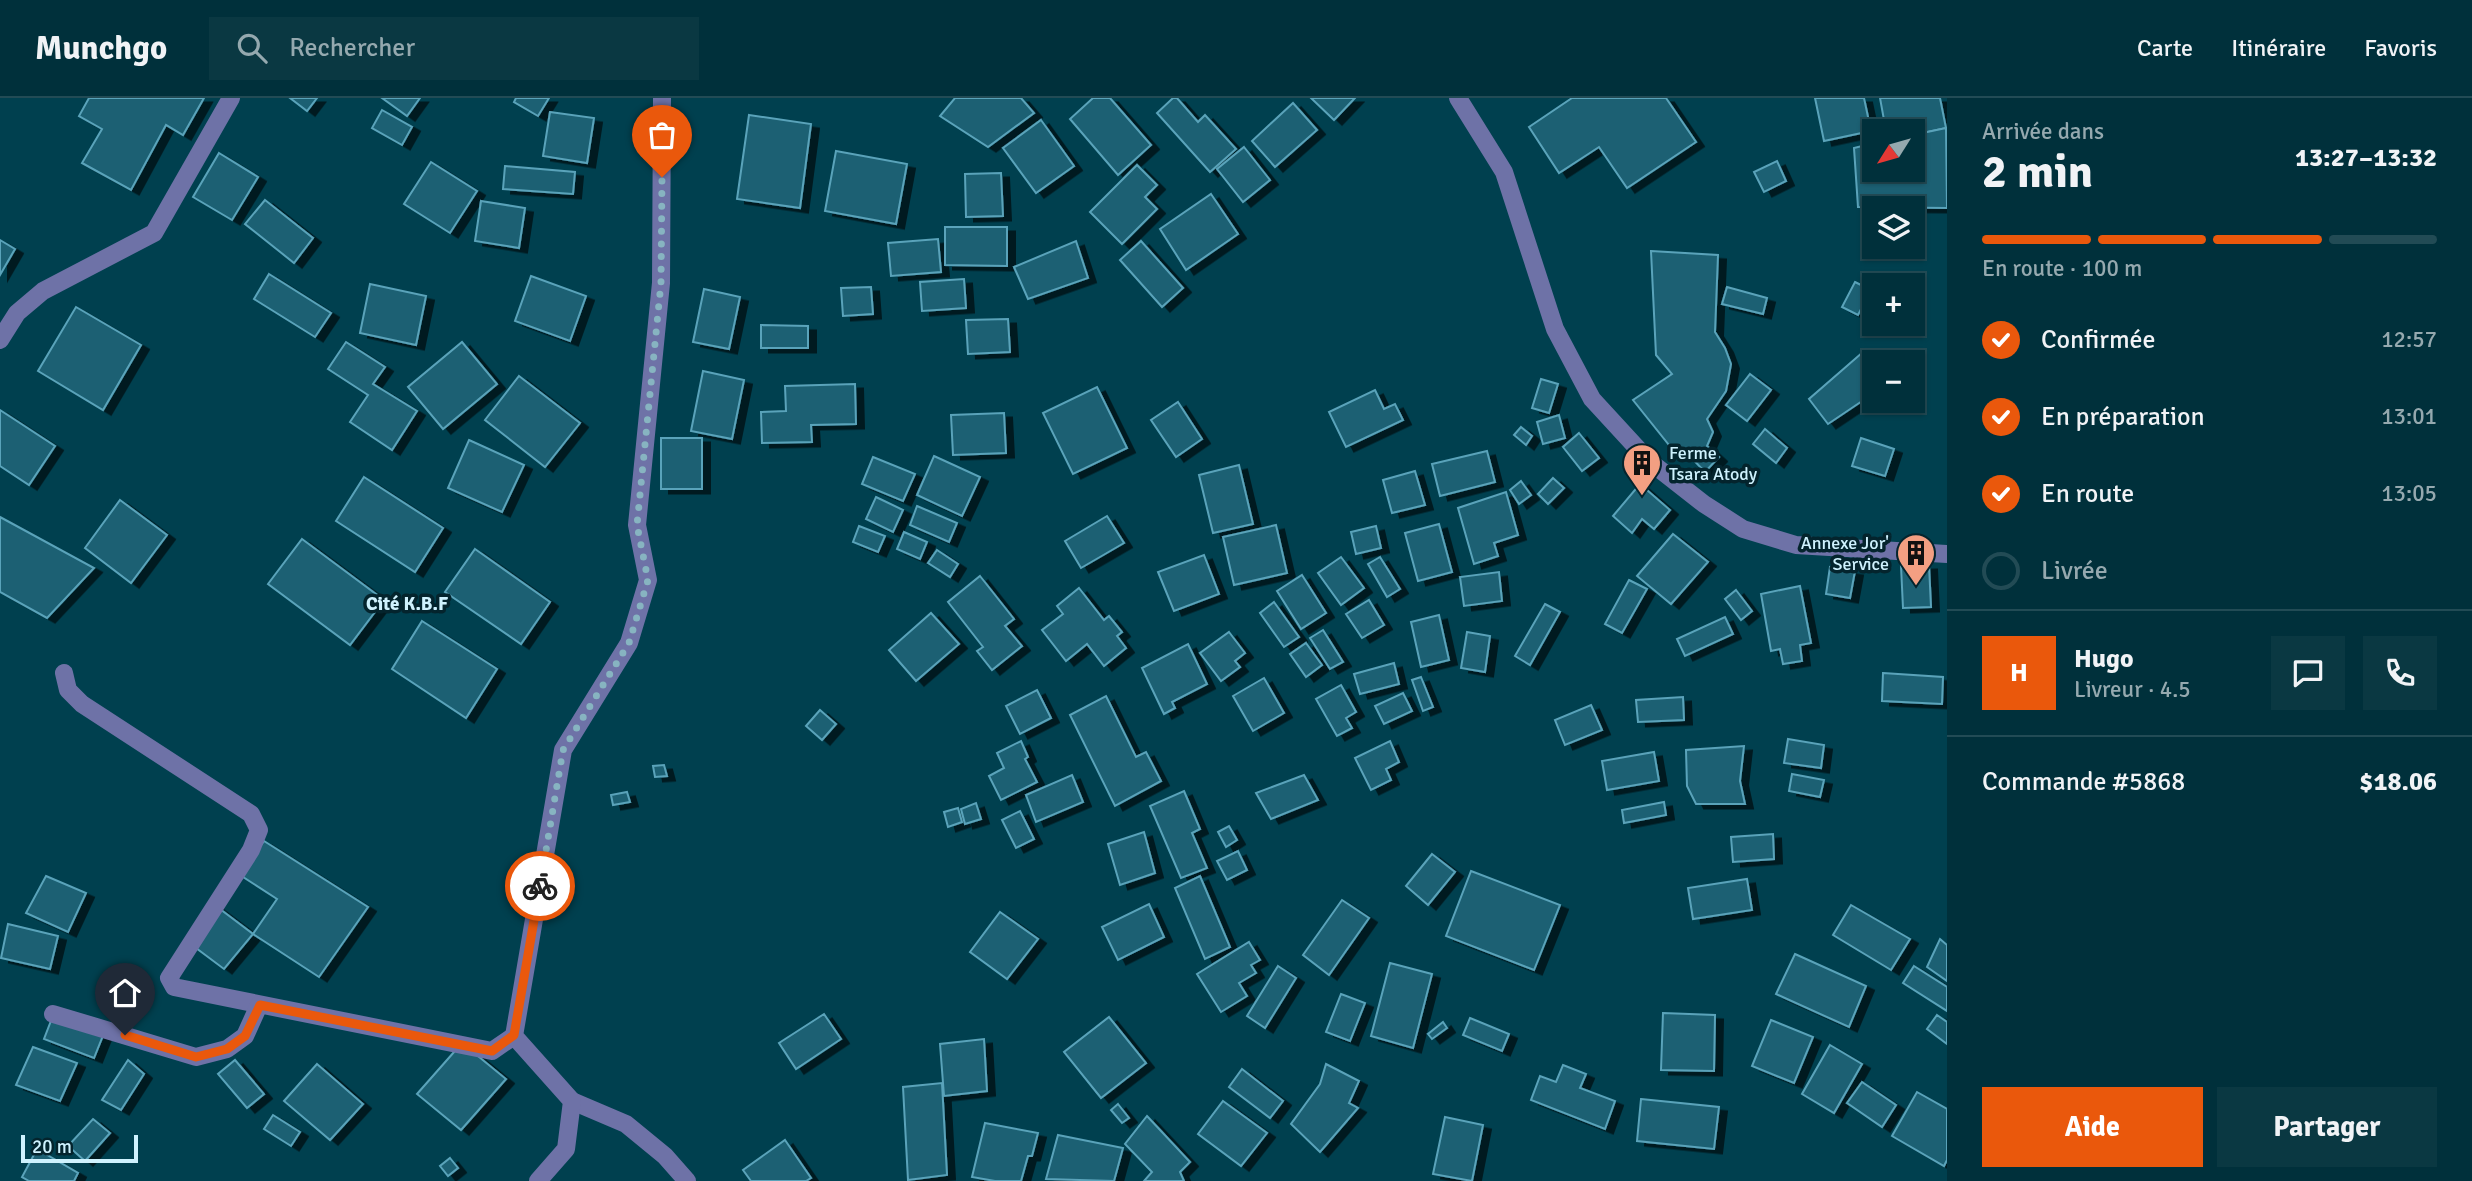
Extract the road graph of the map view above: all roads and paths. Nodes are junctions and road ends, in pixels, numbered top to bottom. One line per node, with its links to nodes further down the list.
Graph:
1 (231, 98): 4 (street)
2 (663, 98): 9 (street)
3 (1458, 98): 5 (street)
4 (0, 340)
5 (1947, 554)
6 (64, 673): 7 (street)
7 (260, 1005): 8 (street); 9 (street)
8 (53, 1014)
9 (514, 1035): 10 (street)
10 (572, 1101): 11 (street); 12 (street)
11 (538, 1181)
12 (687, 1181)

